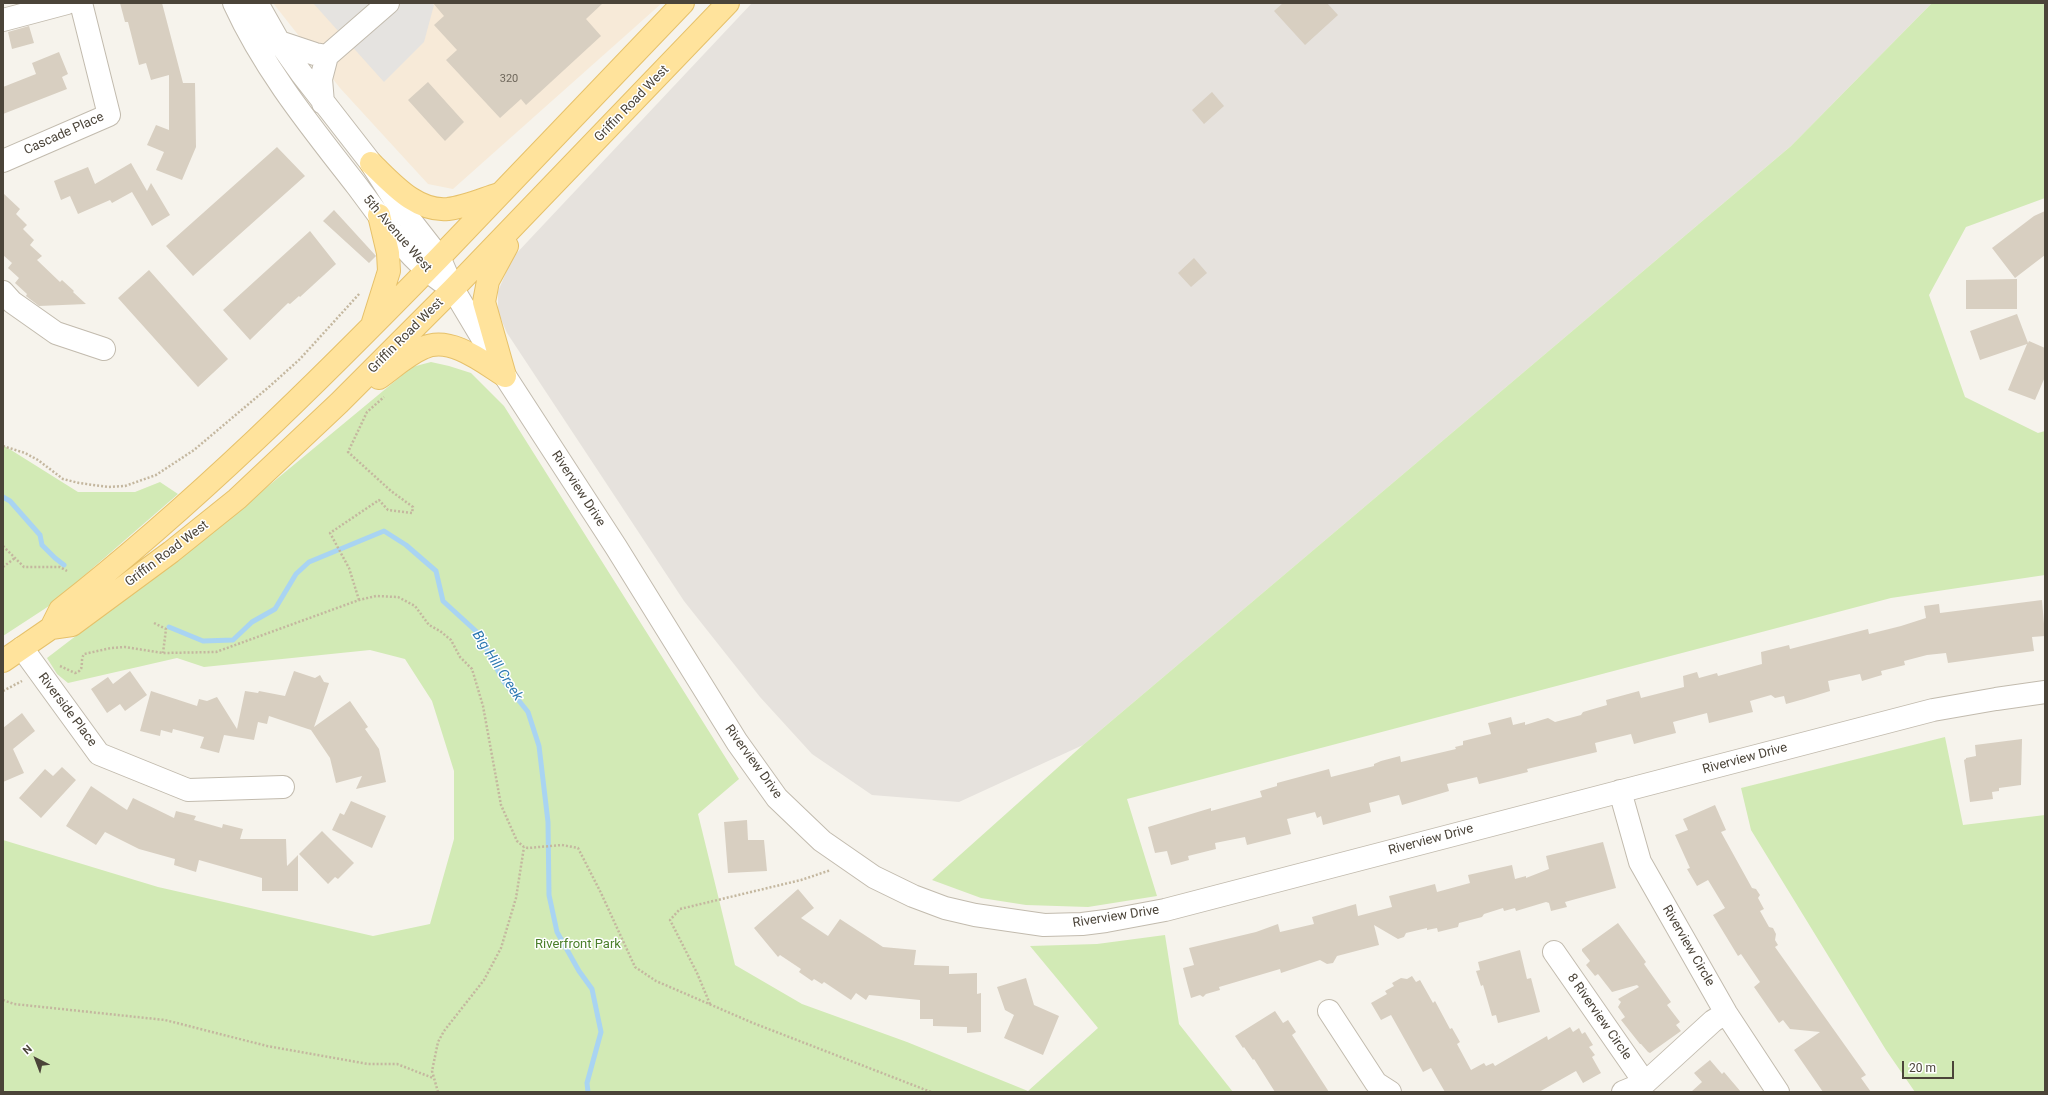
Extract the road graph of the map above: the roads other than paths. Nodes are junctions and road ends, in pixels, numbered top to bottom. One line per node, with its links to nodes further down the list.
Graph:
1 (67, 3): 8 (street)
2 (81, 3): 12 (street, Cascade Place)
3 (234, 3): 15 (street, 5th Avenue West)
4 (257, 3): 9 (street, 5th Avenue West)
5 (388, 3): 10 (street)
6 (683, 3): 14 (main road, Griffin Road West)
7 (728, 3): 16 (main road, Griffin Road West)
8 (3, 20)
9 (279, 42): 10 (street); 11 (street, 5th Avenue West)
10 (327, 56): 11 (street)
11 (322, 103): 13 (street, 5th Avenue West)
12 (3, 161)
13 (371, 163): 14 (main road); 17 (street, 5th Avenue West)
14 (500, 194): 17 (main road, Griffin Road West)
15 (379, 215): 17 (street, 5th Avenue West); 20 (main road)
16 (526, 215): 18 (main road, Griffin Road West); 22 (main road)
17 (432, 264): 18 (street, 5th Avenue West); 20 (main road, Griffin Road West)
18 (453, 289): 22 (street, Riverview Drive); 23 (main road, Griffin Road West)
19 (3, 292): 21 (street)
20 (371, 327): 24 (main road, Griffin Road West)
21 (104, 349)
22 (505, 376): 23 (main road); 29 (street, Riverview Drive)
23 (339, 403): 24 (main road, Griffin Road West)
24 (51, 628): 25 (main road, Griffin Road West)
25 (22, 648): 26 (main road, Griffin Road West); 28 (street, Riverside Place)
26 (3, 661)
27 (2045, 692): 29 (street, Riverview Drive)
28 (283, 786)
29 (1620, 791): 32 (street, Riverview Circle)
30 (1554, 952): 33 (street, 8 Riverview Circle)
31 (1329, 1011): 34 (street)
32 (1726, 1013): 33 (street); 36 (street, Riverview Circle)
33 (1645, 1083): 35 (street)
34 (1390, 1092)
35 (1623, 1092)
36 (1778, 1092)

